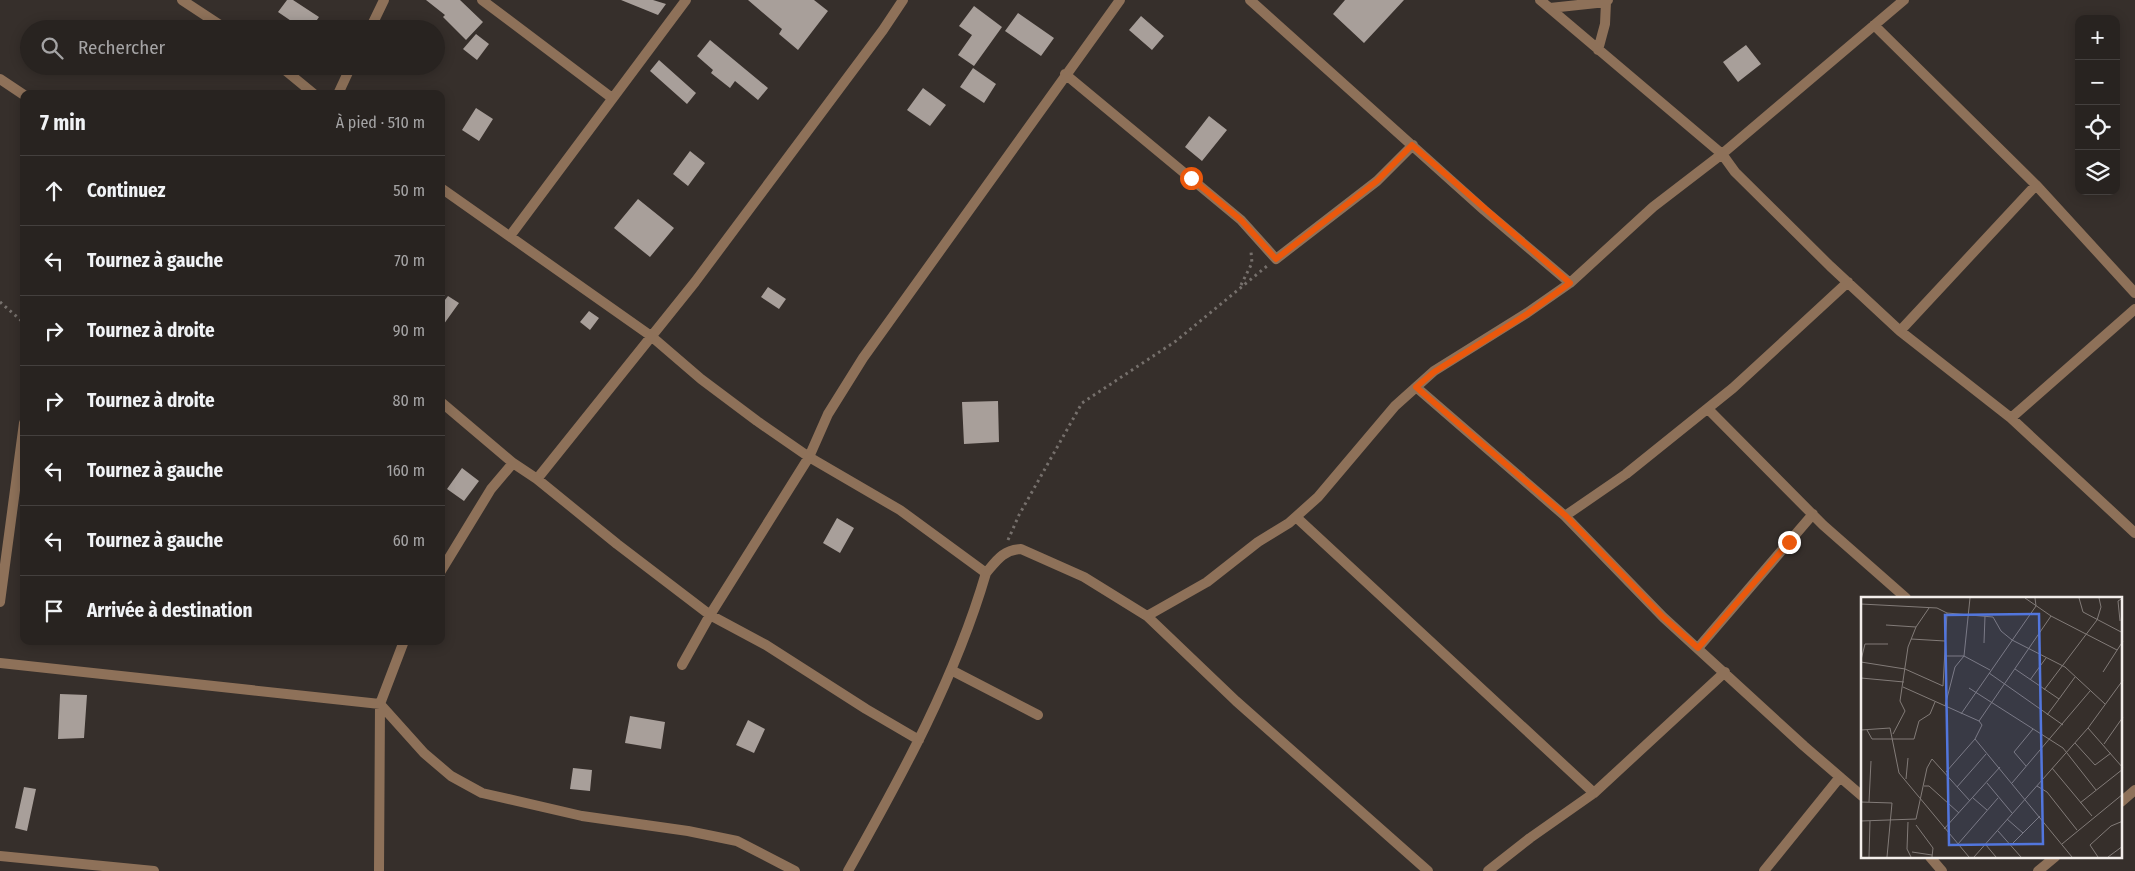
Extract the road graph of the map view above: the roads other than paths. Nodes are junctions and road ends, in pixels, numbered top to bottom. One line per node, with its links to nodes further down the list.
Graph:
1 (182, 0): 12 (street)
2 (384, 0): 13 (street)
3 (482, 0): 23 (street)
4 (686, 0): 23 (street)
5 (903, 0): 34 (street)
6 (1120, 0): 16 (street)
7 (1250, 0): 24 (street)
8 (1540, 0): 11 (street)
9 (1904, 0): 14 (street)
10 (1607, 1): 11 (street); 15 (street)
11 (1550, 8): 15 (street)
12 (212, 20)
13 (374, 20)
14 (1874, 25): 25 (street); 26 (street)
15 (1598, 50): 25 (street)
16 (1065, 74): 24 (street); 39 (street)
17 (291, 75): 20 (street)
18 (347, 75): 21 (street)
19 (0, 79): 22 (street)
20 (309, 90)
21 (340, 90)
22 (20, 92)
23 (612, 98): 28 (street)
24 (1412, 145): 30 (street)
25 (1722, 154): 29 (street); 30 (street)
26 (2036, 185): 31 (street); 33 (street)
27 (445, 191): 28 (street)
28 (510, 236): 34 (street)
29 (1848, 282): 33 (street); 37 (street)
30 (1570, 283): 35 (street)
31 (2135, 293)
32 (2135, 309): 38 (street)
33 (1900, 331): 38 (street)
34 (651, 336): 39 (street); 41 (street)
35 (1416, 387): 45 (street); 46 (street)
36 (445, 405): 40 (street)
37 (1708, 409): 44 (street); 45 (street)
38 (2011, 418): 47 (street)
39 (808, 457): 49 (street); 52 (street)
40 (513, 463): 41 (street); 48 (street)
41 (537, 479): 52 (street)
42 (20, 485): 43 (street)
43 (19, 500): 51 (street)
44 (1813, 514): 50 (street); 55 (street)
45 (1566, 516): 55 (street)
46 (1296, 517): 53 (street); 65 (street)
47 (2134, 532)
48 (445, 564)
49 (986, 573): 53 (street); 58 (street)
50 (1905, 597)
51 (0, 602)
52 (710, 615): 57 (street); 62 (street)
53 (1147, 616): 75 (street)
54 (402, 645): 60 (street)
55 (1698, 648): 59 (street)
56 (0, 663): 60 (street)
57 (682, 665)
58 (951, 670): 61 (street); 62 (street)
59 (1725, 672): 63 (street); 65 (street)
60 (380, 704): 72 (street); 73 (street)
61 (1038, 715)
62 (919, 740): 74 (street)
63 (1840, 777): 66 (street); 77 (street)
64 (2135, 790): 67 (street)
65 (1594, 793): 76 (street)
66 (1861, 795)
67 (2122, 799)
68 (0, 856): 71 (street)
69 (1931, 858): 78 (street)
70 (2054, 858): 79 (street)
71 (154, 871)
72 (379, 871)
73 (795, 871)
74 (848, 871)
75 (1428, 871)
76 (1488, 871)
77 (1764, 871)
78 (1942, 871)
79 (2038, 871)

